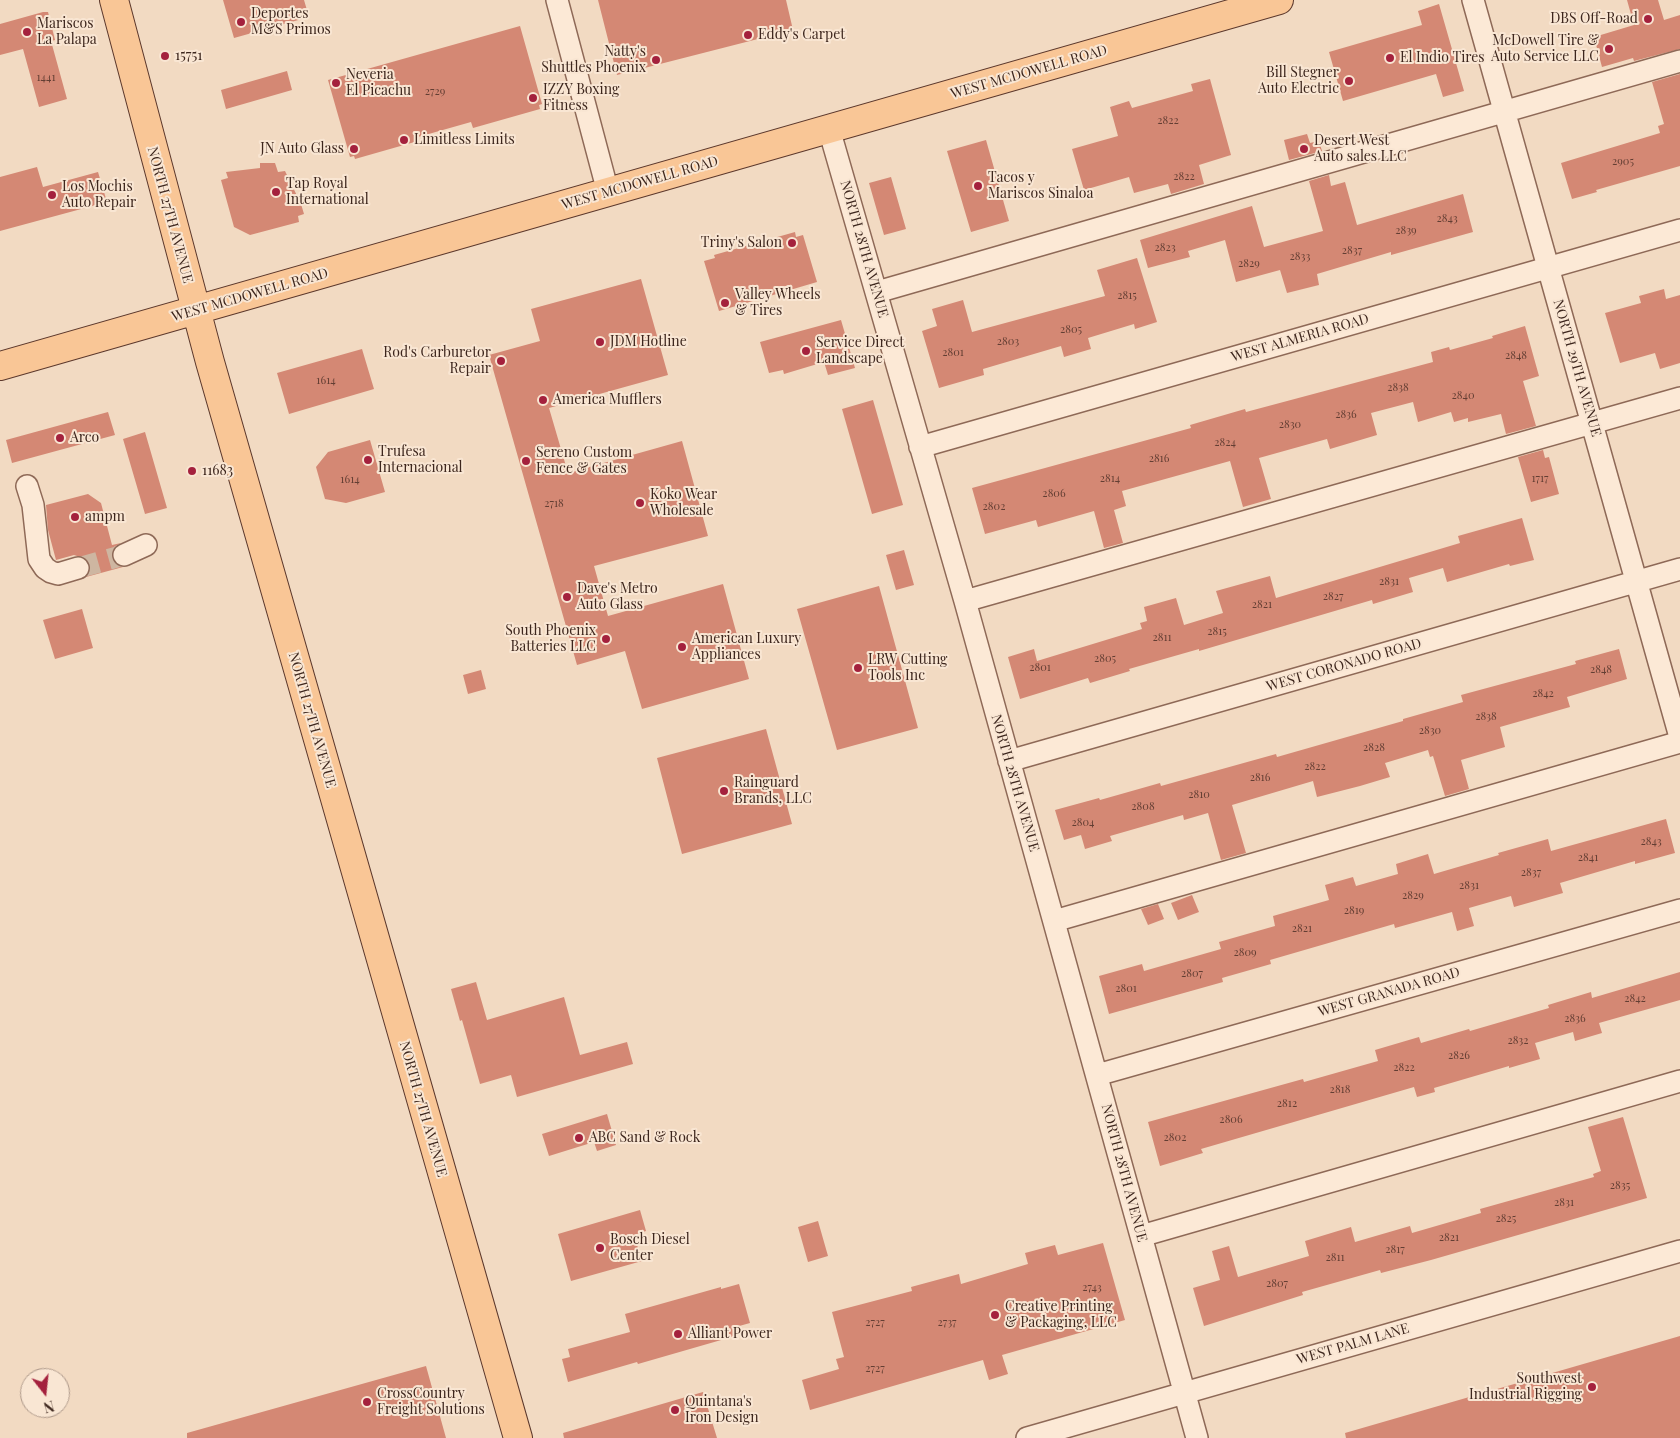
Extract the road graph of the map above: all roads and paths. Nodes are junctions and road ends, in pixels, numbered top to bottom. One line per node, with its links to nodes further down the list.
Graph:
1 (114, 0): 12 (main road, NORTH 27TH AVENUE)
2 (557, 0): 8 (street)
3 (1280, 0): 7 (main road, WEST MCDOWELL ROAD)
4 (1472, 0): 6 (street, NORTH 29TH AVENUE)
5 (1680, 61): 6 (street)
6 (1504, 111): 10 (street, NORTH 29TH AVENUE); 11 (street)
7 (829, 129): 8 (main road, WEST MCDOWELL ROAD); 11 (street, NORTH 28TH AVENUE)
8 (608, 192): 12 (main road, WEST MCDOWELL ROAD)
9 (1680, 230): 10 (street, WEST ALMERIA ROAD)
10 (1548, 268): 15 (street, NORTH 29TH AVENUE); 16 (street, WEST ALMERIA ROAD)
11 (877, 292): 16 (street, NORTH 28TH AVENUE)
12 (196, 311): 13 (main road, WEST MCDOWELL ROAD); 34 (main road, NORTH 27TH AVENUE)
13 (0, 366)
14 (1680, 398): 15 (street)
15 (1592, 423): 22 (street, NORTH 29TH AVENUE); 23 (street)
16 (920, 447): 23 (street, NORTH 28TH AVENUE)
17 (27, 486): 20 (street)
18 (146, 545): 19 (street)
19 (124, 555)
20 (78, 568)
21 (1680, 569): 22 (street, WEST CORONADO ROAD)
22 (1636, 582): 24 (street, NORTH 29TH AVENUE); 26 (street, WEST CORONADO ROAD)
23 (965, 602): 26 (street, NORTH 28TH AVENUE)
24 (1680, 737)
25 (1680, 742): 28 (street)
26 (1009, 761): 28 (street, NORTH 28TH AVENUE)
27 (1680, 910): 29 (street, WEST GRANADA ROAD)
28 (1054, 921): 29 (street, NORTH 28TH AVENUE)
29 (1097, 1074): 31 (street, NORTH 28TH AVENUE)
30 (1680, 1081): 31 (street)
31 (1141, 1236): 33 (street, NORTH 28TH AVENUE)
32 (1680, 1251): 33 (street, WEST PALM LANE)
33 (1184, 1392): 35 (street, WEST PALM LANE); 36 (street, NORTH 28TH AVENUE)
34 (518, 1438)
35 (1027, 1438)
36 (1197, 1438)

